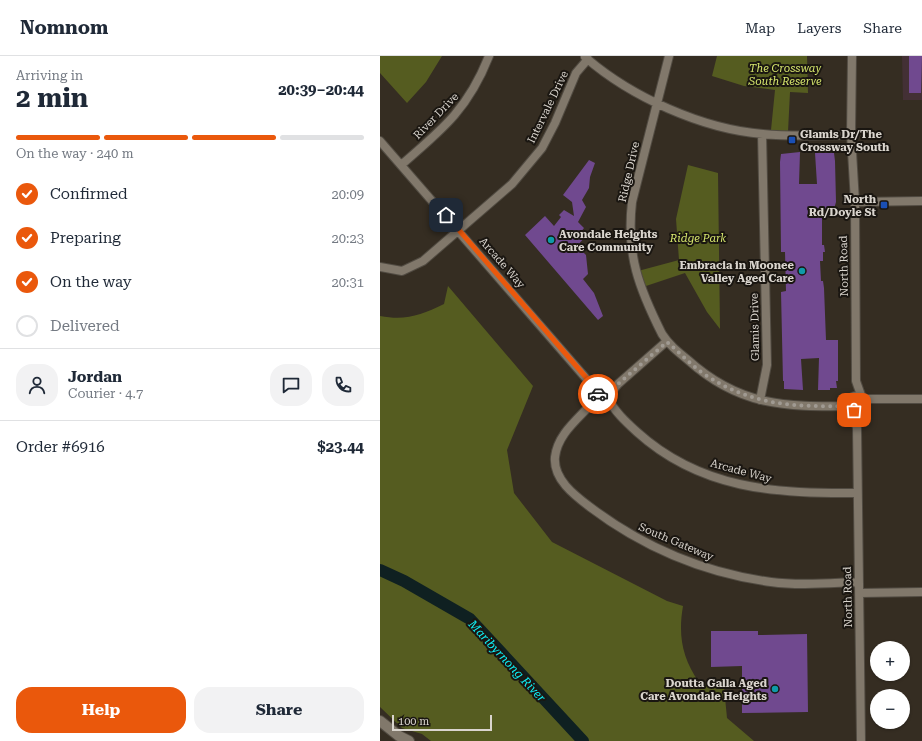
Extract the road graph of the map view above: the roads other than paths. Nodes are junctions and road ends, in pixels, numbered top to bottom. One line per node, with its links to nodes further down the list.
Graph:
1 (489, 56): 9 (street, River Drive)
2 (669, 56): 5 (street, Ridge Drive)
3 (852, 56): 7 (street, North Road)
4 (586, 58): 5 (street); 12 (street, Intervale Drive)
5 (657, 103): 6 (street); 14 (street, Ridge Drive)
6 (762, 134): 7 (street); 17 (street, Glamis Drive)
7 (851, 135): 11 (street, North Road)
8 (380, 141): 9 (street, Arcade Way)
9 (401, 165): 12 (street, Arcade Way)
10 (922, 201): 11 (street)
11 (855, 202): 18 (street, North Road)
12 (459, 231): 13 (street, Intervale Drive); 15 (street, Arcade Way)
13 (380, 267)
14 (667, 342): 15 (street, South Gateway); 17 (street, Ridge Drive)
15 (603, 396): 19 (street, Arcade Way); 20 (street, South Gateway)
16 (922, 399): 18 (street, Ridge Drive)
17 (760, 400): 18 (street, Ridge Drive)
18 (856, 403): 19 (street, North Road)
19 (856, 494): 20 (street, North Road)
20 (859, 582): 22 (street, North Road)
21 (922, 592): 22 (street)
22 (860, 594): 26 (street, North Road)
23 (383, 724): 24 (street); 25 (street)
24 (396, 741)
25 (409, 741)
26 (861, 741)

